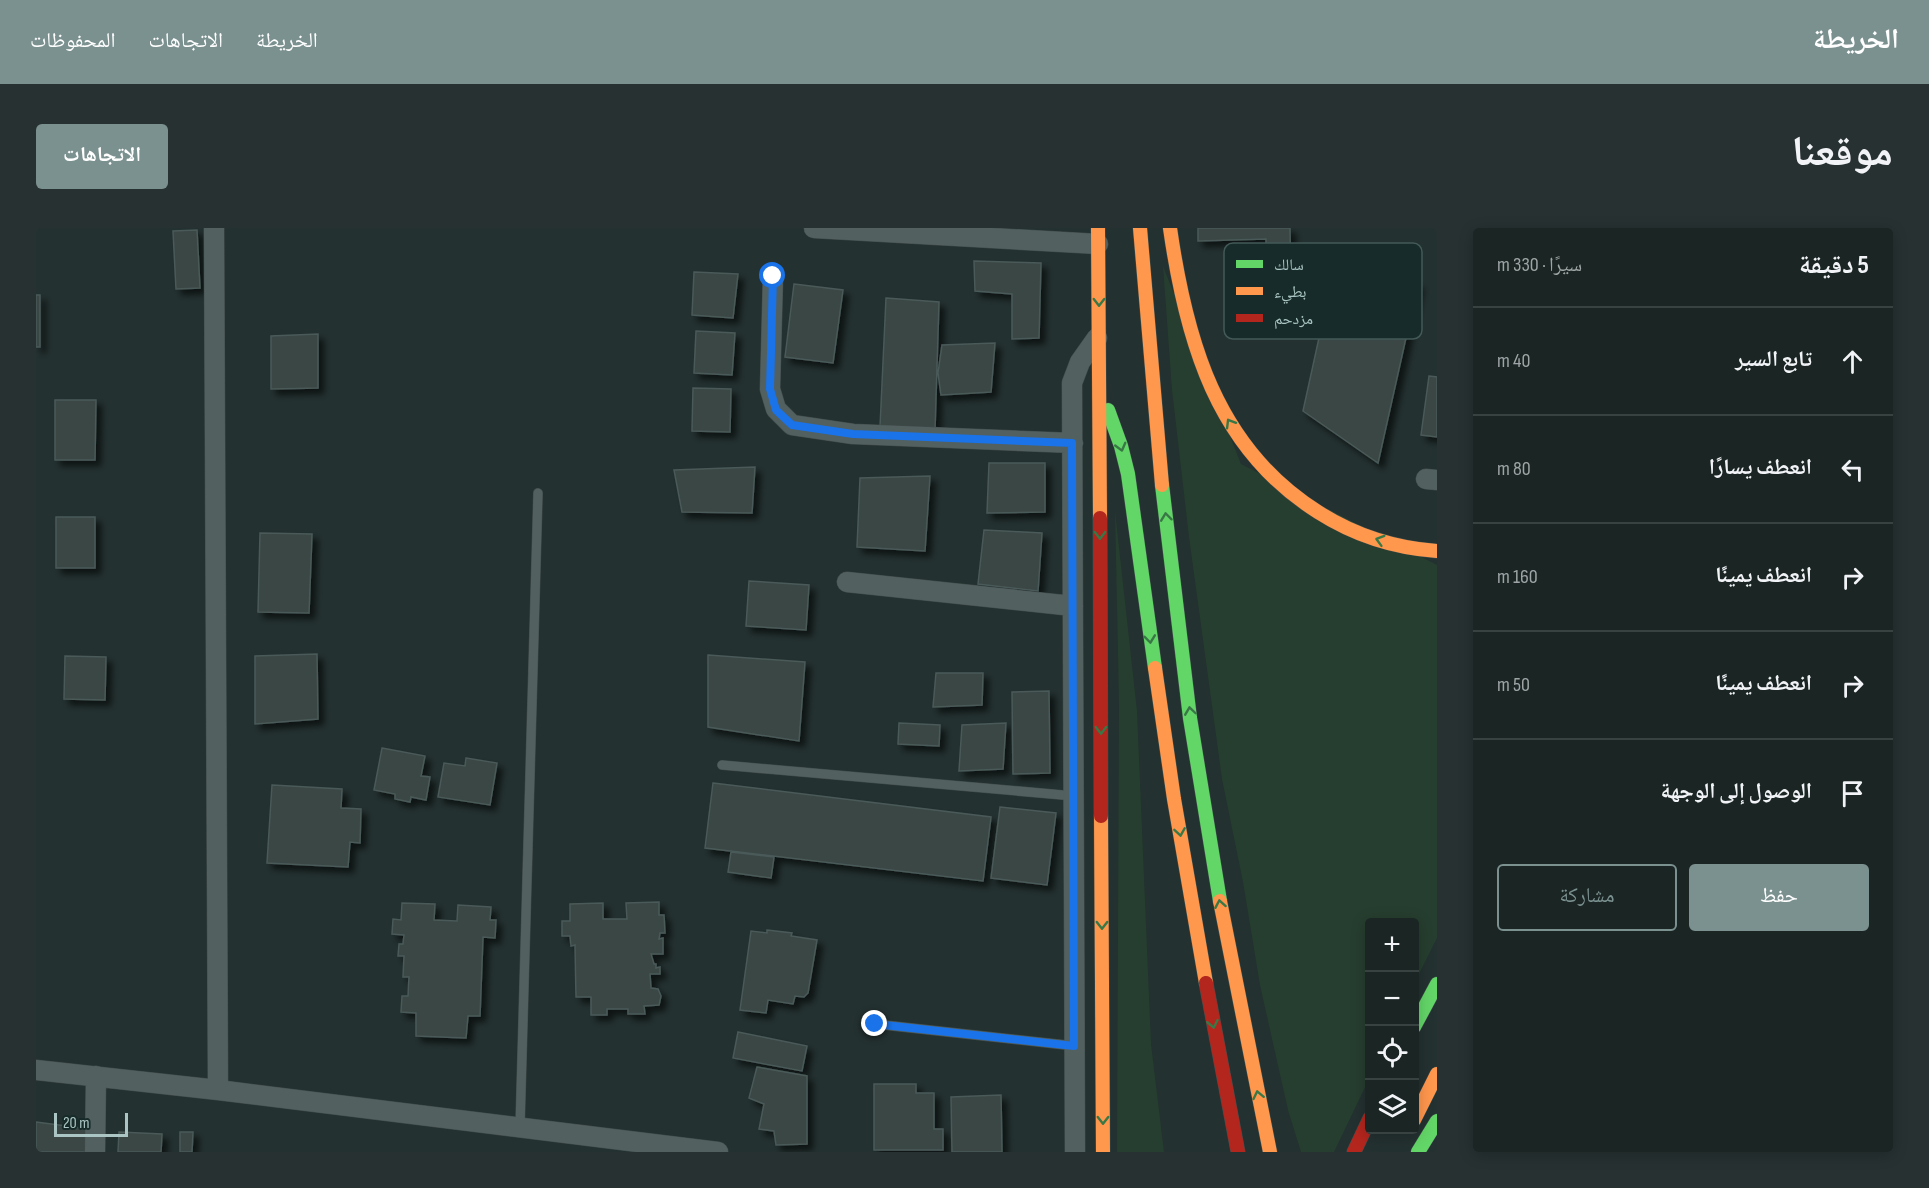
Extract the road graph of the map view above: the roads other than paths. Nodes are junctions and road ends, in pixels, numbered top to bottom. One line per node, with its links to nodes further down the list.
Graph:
1 (214, 228): 23 (street)
2 (814, 228): 5 (street)
3 (1140, 228): 34 (highway, one-way to 3)
4 (1170, 228): 11 (highway, one-way to 4)
5 (1098, 236): 7 (highway, one-way to 7)
6 (773, 276): 9 (street)
7 (1099, 336): 8 (highway); 9 (street)
8 (1099, 393): 32 (highway, one-way to 32); 33 (highway, one-way to 33)
9 (1072, 443): 13 (street)
10 (538, 493): 26 (lane)
11 (1437, 551)
12 (847, 582): 13 (street)
13 (1073, 606): 15 (street)
14 (722, 765): 15 (lane)
15 (1074, 796): 19 (street)
16 (1437, 984): 18 (highway)
17 (875, 1024): 19 (lane)
18 (1415, 1026)
19 (1074, 1046): 31 (street)
20 (36, 1070): 22 (street)
21 (1437, 1074): 24 (highway)
22 (96, 1076): 23 (street); 29 (street)
23 (218, 1090): 26 (street)
24 (1419, 1110)
25 (1437, 1121): 36 (highway)
26 (520, 1127): 28 (street)
27 (1365, 1129): 35 (highway)
28 (670, 1149): 30 (street)
29 (95, 1152)
30 (718, 1152)
31 (1075, 1152)
32 (1103, 1152)
33 (1238, 1152)
34 (1270, 1152)
35 (1354, 1152)
36 (1418, 1152)

